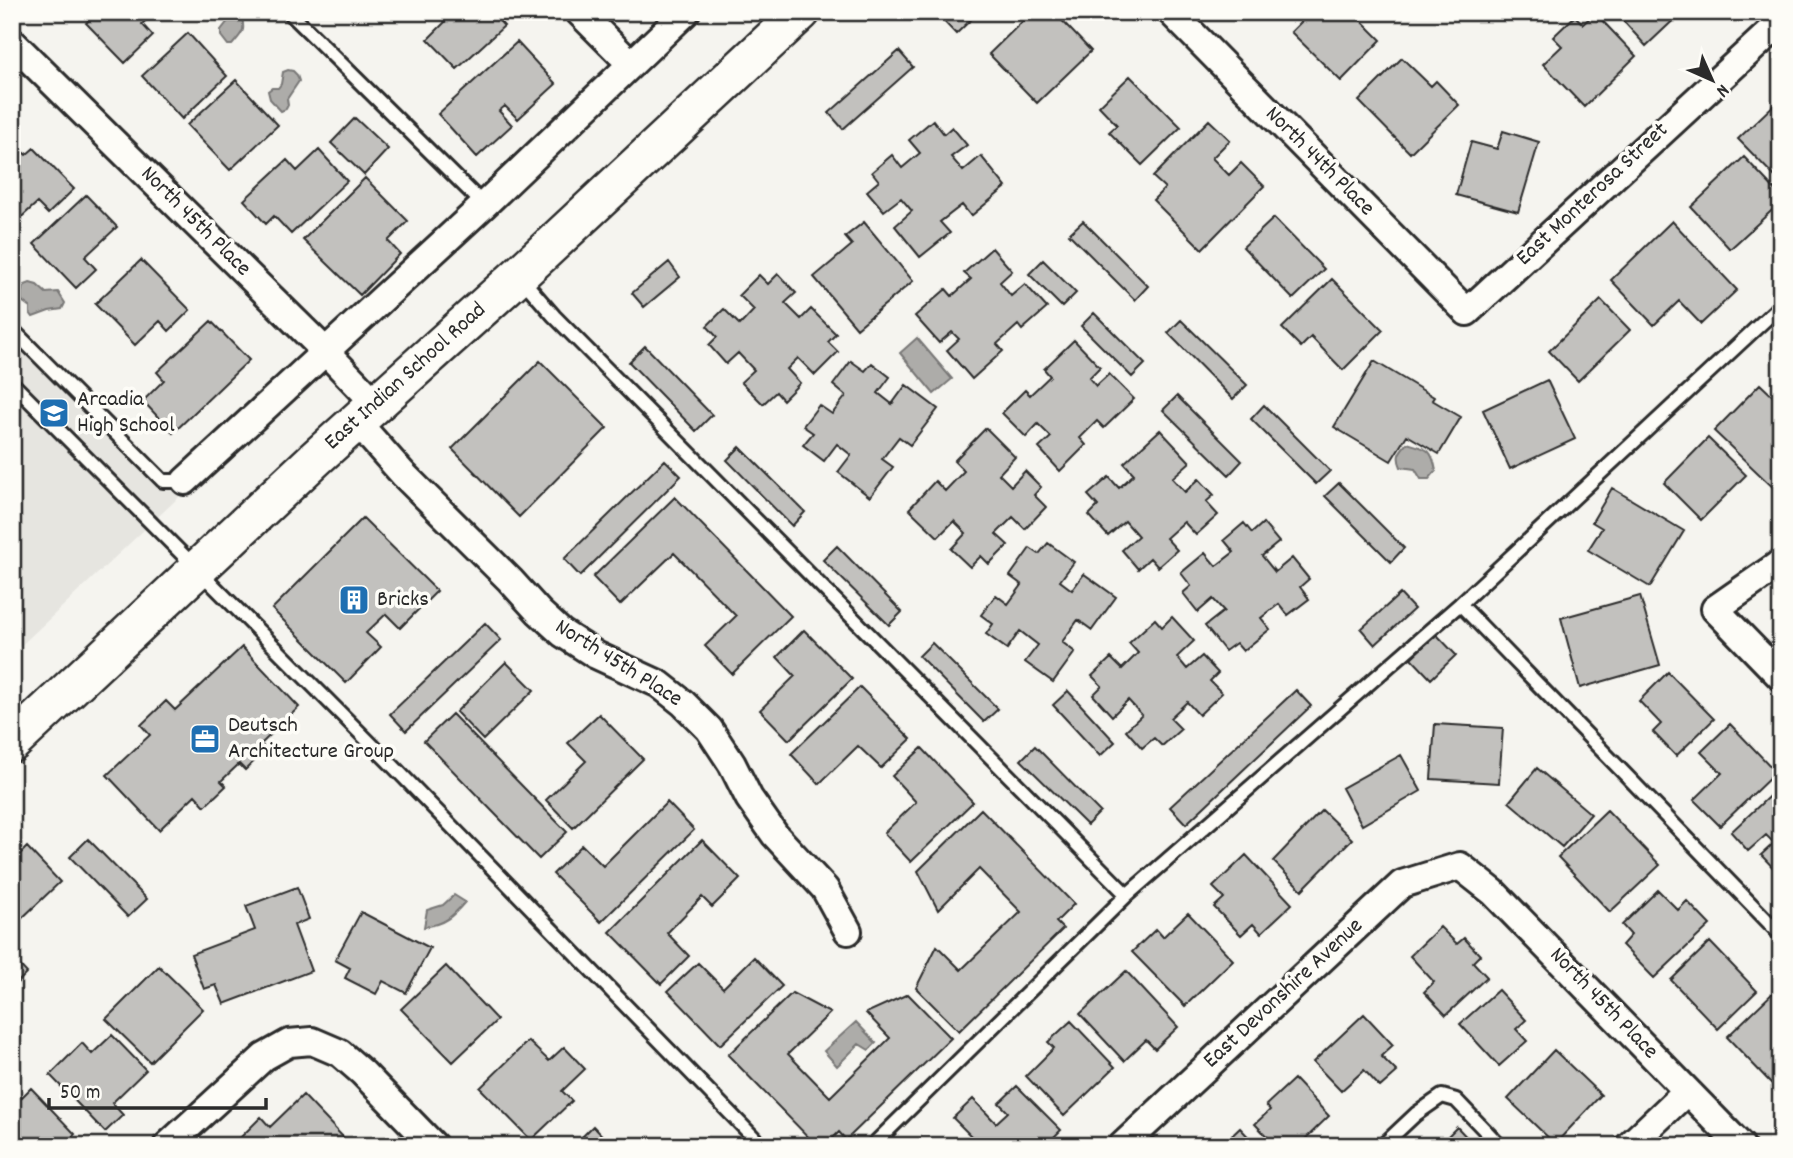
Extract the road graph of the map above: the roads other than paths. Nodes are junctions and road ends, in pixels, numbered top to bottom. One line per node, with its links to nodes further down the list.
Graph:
1 (289, 12): 9 (lane)
2 (579, 12): 8 (street)
3 (686, 12): 8 (street)
4 (801, 12): 10 (main road, East Indian School Road)
5 (1171, 12): 12 (street, North 44th Place)
6 (1781, 22): 12 (street, East Monterosa Street)
7 (12, 42): 14 (street, North 45th Place)
8 (631, 64): 9 (street)
9 (484, 205): 14 (street)
10 (519, 275): 16 (main road, East Indian School Road); 24 (lane)
11 (1781, 305): 20 (lane)
12 (1467, 312)
13 (12, 329): 17 (lane)
14 (325, 351): 16 (street, North 45th Place); 17 (street)
15 (12, 383): 19 (lane)
16 (367, 413): 19 (main road, East Indian School Road); 25 (street, North 45th Place)
17 (185, 481)
18 (1781, 563): 21 (street)
19 (198, 569): 22 (main road, East Indian School Road); 30 (lane)
20 (1460, 604): 24 (lane); 26 (lane)
21 (1781, 677)
22 (12, 743)
23 (1460, 866): 27 (street, North 45th Place); 32 (street, East Devonshire Avenue)
24 (1127, 895): 31 (lane)
25 (848, 931)
26 (1781, 934)
27 (1687, 1091): 35 (street); 36 (street, North 45th Place)
28 (167, 1146): 29 (street)
29 (434, 1146)
30 (762, 1146)
31 (872, 1146)
32 (1122, 1146)
33 (1382, 1146): 34 (lane)
34 (1500, 1146)
35 (1629, 1146)
36 (1741, 1146)

